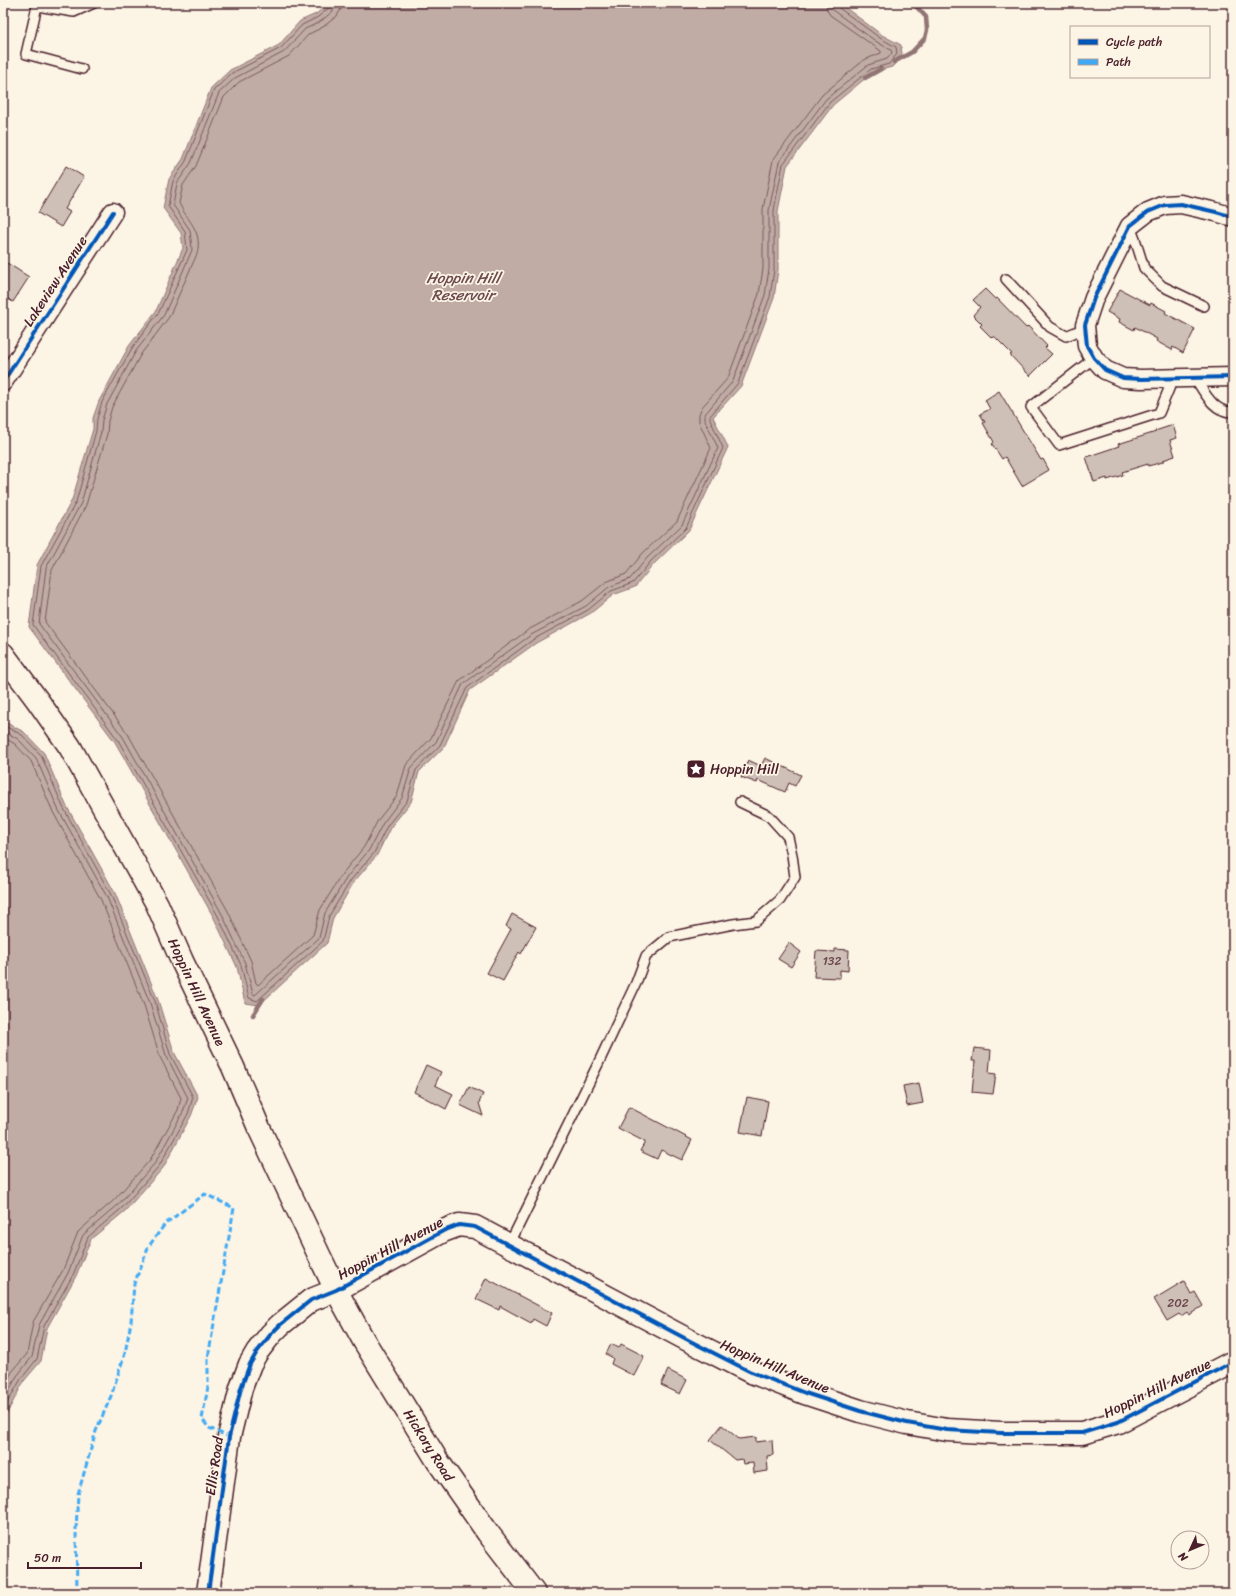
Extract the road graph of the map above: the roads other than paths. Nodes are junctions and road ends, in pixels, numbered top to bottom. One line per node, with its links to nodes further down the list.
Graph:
1 (94, 3): 2 (lane)
2 (37, 5): 3 (lane)
3 (82, 69)
4 (113, 212): 14 (street, Lakeview Avenue)
5 (1233, 217): 6 (street)
6 (1130, 226): 8 (lane); 9 (street)
7 (1006, 279): 9 (lane)
8 (1204, 306)
9 (1085, 328): 10 (street)
10 (1094, 358): 13 (street); 13 (lane)
11 (1233, 377): 12 (street)
12 (1195, 378): 13 (street); 15 (lane)
13 (1173, 379)
14 (3, 382)
15 (1233, 412)
16 (3, 654): 19 (street, Hoppin Hill Avenue)
17 (740, 802): 18 (lane)
18 (509, 1246): 19 (street, Hoppin Hill Avenue); 20 (street, Hoppin Hill Avenue)
19 (336, 1290): 21 (street, Ellis Road); 22 (street, Hickory Road)
20 (1233, 1362)
21 (208, 1593)
22 (534, 1593)

